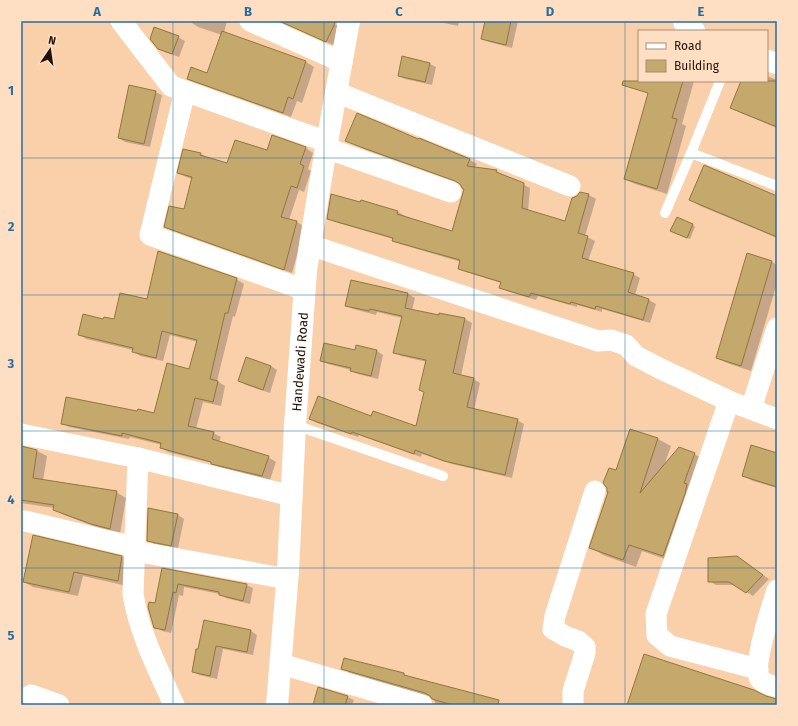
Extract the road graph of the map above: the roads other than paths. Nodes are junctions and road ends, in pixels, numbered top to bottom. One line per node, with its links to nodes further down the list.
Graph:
1 (121, 21): 8 (street)
2 (250, 21): 6 (street)
3 (349, 21): 6 (main road, Handewadi Road)
4 (684, 21): 5 (street)
5 (694, 30)
6 (342, 62): 9 (main road, Handewadi Road)
7 (720, 82): 11 (lane)
8 (185, 91): 10 (street); 17 (street)
9 (336, 92): 10 (main road, Handewadi Road); 12 (street)
10 (326, 145): 14 (street); 16 (main road, Handewadi Road)
11 (691, 154): 13 (lane); 15 (lane)
12 (570, 186)
13 (777, 186)
14 (451, 192)
15 (665, 213)
16 (310, 245): 17 (main road, Handewadi Road); 19 (street)
17 (305, 290): 22 (main road, Handewadi Road)
18 (777, 328): 20 (street)
19 (729, 401): 20 (street); 33 (street)
20 (751, 409): 21 (street)
21 (777, 419)
22 (296, 425): 25 (lane); 27 (main road, Handewadi Road)
23 (21, 434): 24 (street)
24 (138, 458): 27 (street); 29 (street)
25 (443, 476)
26 (595, 491): 40 (street)
27 (292, 496): 30 (main road, Handewadi Road)
28 (25, 521): 29 (street)
29 (135, 549): 30 (street); 37 (street)
30 (287, 579): 32 (main road, Handewadi Road)
31 (777, 590): 33 (street)
32 (280, 664): 38 (main road, Handewadi Road); 39 (street)
33 (758, 669): 34 (street)
34 (777, 687)
35 (30, 695): 36 (street)
36 (59, 705)
37 (174, 705)
38 (277, 705)
39 (422, 705)
40 (573, 705)

